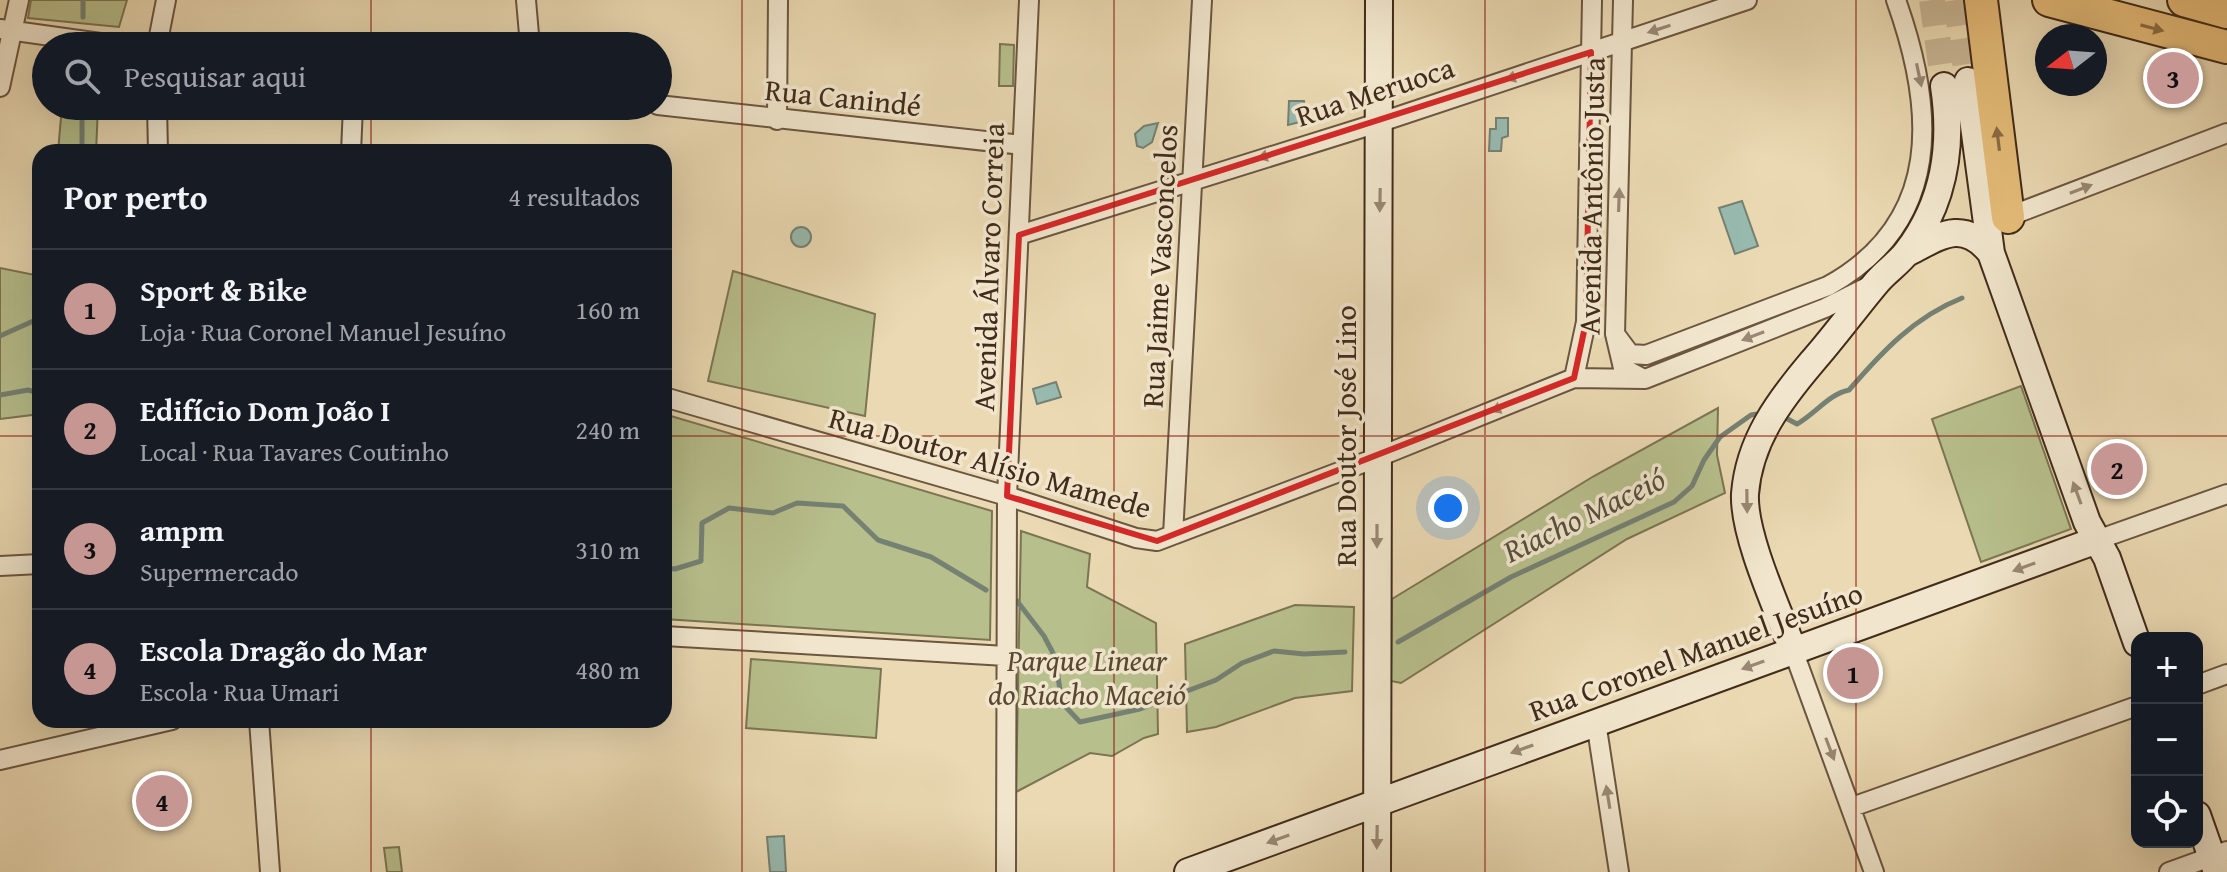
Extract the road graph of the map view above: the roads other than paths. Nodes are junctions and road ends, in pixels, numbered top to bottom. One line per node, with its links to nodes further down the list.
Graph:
1 (19, 0): 16 (street)
2 (166, 0): 17 (street)
3 (526, 0): 18 (street)
4 (778, 0): 27 (street)
5 (1029, 0): 32 (street, Avenida Álvaro Correia)
6 (1202, 0): 33 (street, Rua Jaime Vasconcelos)
7 (1379, 0): 28 (street, Rua Doutor José Lino)
8 (1592, 0): 22 (street, Avenida Antônio Justa)
9 (1623, 0): 20 (street, Avenida Antônio Justa)
10 (1747, 0): 20 (street, Rua Meruoca, one-way to 20)
11 (1896, 0): 38 (street, one-way to 38)
12 (1981, 0): 34 (highway, one-way to 12)
13 (2049, 0): 21 (highway, one-way to 21)
14 (2184, 0): 15 (highway)
15 (2227, 12)
16 (6, 30): 19 (street); 23 (street)
17 (160, 32)
18 (529, 32)
19 (32, 34)
20 (1623, 41): 22 (street, Rua Meruoca); 39 (street, Avenida Antônio Justa, one-way to 20)
21 (2227, 47)
22 (1591, 52): 28 (street, Rua Meruoca, one-way to 28); 40 (street, Avenida Antônio Justa)
23 (0, 87)
24 (672, 107): 27 (street, Rua Canindé)
25 (157, 120): 30 (street)
26 (352, 120): 31 (street)
27 (777, 120): 32 (street, Rua Canindé)
28 (1381, 122): 33 (street, Rua Meruoca, one-way to 33); 43 (street, Rua Doutor José Lino, one-way to 43)
29 (2227, 133): 34 (street, one-way to 29)
30 (158, 144)
31 (351, 144)
32 (1022, 145): 35 (street, Avenida Álvaro Correia)
33 (1194, 180): 35 (street, Rua Meruoca); 46 (street, Rua Jaime Vasconcelos)
34 (2008, 217): 36 (street)
35 (1019, 235): 45 (street, Avenida Álvaro Correia)
36 (1991, 253): 37 (street); 37 (street); 47 (street, one-way to 36)
37 (1906, 254): 38 (street)
38 (1873, 269): 39 (street); 41 (street, Rua Doutor Alísio Mamede, one-way to 41); 52 (street, one-way to 52)
39 (1615, 334): 41 (street, Avenida Antônio Justa)
40 (1574, 378): 41 (street, Rua Doutor Alísio Mamede); 43 (street, Rua Doutor Alísio Mamede, one-way to 43)
41 (1645, 379)
42 (672, 399): 45 (street, Rua Doutor Alísio Mamede)
43 (1376, 458): 46 (street, Rua Doutor Alísio Mamede); 61 (street, Rua Doutor José Lino, one-way to 61)
44 (2227, 494): 47 (street, Rua Coronel Manuel Jesuíno)
45 (1007, 496): 46 (street, Rua Doutor Alísio Mamede); 53 (street, Avenida Álvaro Correia)
46 (1173, 535)
47 (2097, 540): 50 (street); 52 (street, Rua Coronel Manuel Jesuíno, one-way to 52)
48 (32, 564): 49 (street)
49 (0, 566)
50 (2133, 632)
51 (672, 636): 53 (street)
52 (1793, 650): 57 (street, Rua Coronel Manuel Jesuíno, one-way to 57); 62 (street, one-way to 62)
53 (1006, 656): 66 (street, Avenida Álvaro Correia)
54 (2227, 674): 55 (street)
55 (2203, 683)
56 (2131, 708): 62 (street)
57 (1596, 722): 61 (street, Rua Coronel Manuel Jesuíno, one-way to 61); 69 (street, one-way to 57)
58 (96, 728): 60 (street)
59 (260, 728): 65 (street)
60 (0, 760)
61 (1378, 802): 67 (street, Rua Coronel Manuel Jesuíno, one-way to 67); 68 (street, Rua Doutor José Lino, one-way to 68)
62 (1852, 807): 70 (street)
63 (2203, 827): 64 (street)
64 (2219, 860): 71 (street)
65 (270, 872)
66 (1006, 872)
67 (1188, 872)
68 (1377, 872)
69 (1619, 872)
70 (1874, 872)
71 (2169, 872)

